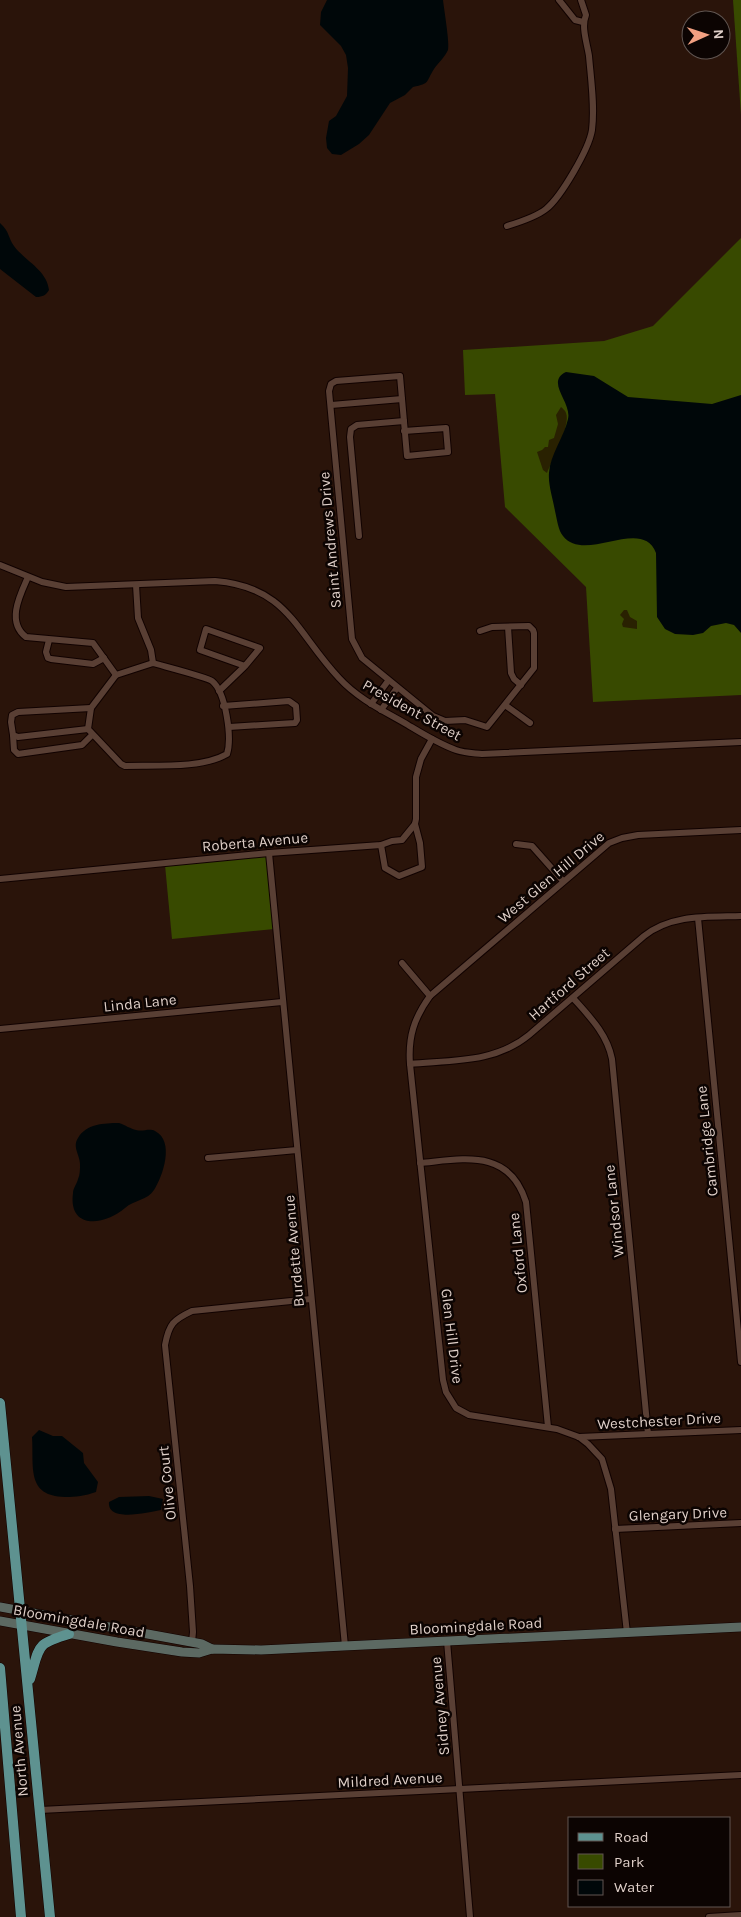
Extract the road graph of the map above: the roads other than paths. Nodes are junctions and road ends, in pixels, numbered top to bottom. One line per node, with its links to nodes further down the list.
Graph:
1 (559, 0): 3 (street)
2 (580, 0): 3 (street)
3 (583, 22): 4 (street)
4 (507, 226)
5 (402, 399): 6 (street); 6 (street, Saint Andrews Drive); 7 (street)
6 (331, 405): 20 (street, Saint Andrews Drive)
7 (404, 421): 8 (street); 9 (street)
8 (404, 432): 8 (street)
9 (359, 536)
10 (0, 565): 11 (street, President Street)
11 (28, 577): 12 (street, President Street); 15 (street)
12 (136, 585): 17 (street); 24 (street, President Street)
13 (508, 626): 14 (street); 21 (street); 21 (street)
14 (480, 631)
15 (49, 640): 16 (street); 16 (street)
16 (104, 658): 19 (street)
17 (153, 663): 19 (street); 23 (street)
18 (245, 666): 18 (street); 23 (street)
19 (116, 675): 27 (street)
20 (388, 681): 22 (street, Saint Andrews Drive); 24 (street)
21 (521, 686): 25 (street)
22 (397, 688): 25 (street, Saint Andrews Drive); 28 (street)
23 (219, 691): 26 (street)
24 (372, 704): 28 (street, President Street)
25 (505, 705): 29 (street)
26 (223, 706): 30 (street); 30 (street)
27 (91, 708): 31 (street); 32 (street)
28 (381, 710): 33 (street, President Street)
29 (530, 723)
30 (229, 727): 31 (street)
31 (90, 732): 32 (street); 32 (street)
32 (13, 735)
33 (432, 739): 34 (street, President Street); 35 (street)
34 (741, 742)
35 (415, 824): 38 (street, Roberta Avenue); 38 (street)
36 (741, 830): 41 (street, West Glen Hill Drive)
37 (516, 844): 41 (street)
38 (381, 845): 39 (street, Roberta Avenue)
39 (269, 853): 40 (street, Roberta Avenue); 47 (street, Burdette Avenue)
40 (0, 879)
41 (563, 881): 45 (street, West Glen Hill Drive)
42 (741, 916): 43 (street, Hartford Street)
43 (698, 918): 46 (street, Hartford Street); 54 (street, Cambridge Lane)
44 (402, 963): 45 (street)
45 (430, 996): 49 (street, Glen Hill Drive)
46 (573, 998): 49 (street, Hartford Street); 58 (street, Windsor Lane)
47 (282, 1002): 48 (street, Linda Lane); 50 (street, Burdette Avenue)
48 (0, 1030)
49 (410, 1064): 52 (street, Glen Hill Drive)
50 (297, 1150): 51 (street); 53 (street, Burdette Avenue)
51 (208, 1158)
52 (420, 1163): 56 (street, Glen Hill Drive); 56 (street, Oxford Lane)
53 (311, 1299): 70 (street, Olive Court); 71 (street, Burdette Avenue)
54 (741, 1362)
55 (0, 1403): 63 (main road, North Avenue)
56 (548, 1427): 59 (street, Glen Hill Drive)
57 (741, 1430): 58 (street, Westchester Drive)
58 (648, 1434): 59 (street, Westchester Drive)
59 (579, 1437): 61 (street, Glen Hill Drive)
60 (741, 1524): 61 (street, Glengary Drive)
61 (615, 1529): 67 (street, Glen Hill Drive)
62 (0, 1606): 63 (main road, Bloomingdale Road)
63 (21, 1611): 65 (main road, North Avenue); 70 (main road, Bloomingdale Road)
64 (0, 1621): 65 (main road, Bloomingdale Road)
65 (22, 1625): 68 (main road, Bloomingdale Road); 74 (main road, North Avenue)
66 (741, 1627): 67 (main road, Bloomingdale Road)
67 (627, 1633): 69 (main road, Bloomingdale Road)
68 (69, 1634): 72 (main road, Bloomingdale Road); 74 (main road)
69 (447, 1641): 71 (main road, Bloomingdale Road); 76 (street, Sidney Avenue)
70 (192, 1642): 72 (main road, Bloomingdale Road)
71 (345, 1646): 72 (main road, Bloomingdale Road)
72 (212, 1649)
73 (0, 1668): 79 (main road, North Avenue)
74 (28, 1684): 77 (main road, North Avenue)
75 (741, 1775): 76 (street, Mildred Avenue)
76 (460, 1788): 77 (street, Mildred Avenue); 81 (street, Sidney Avenue)
77 (40, 1810): 80 (main road, North Avenue)
78 (741, 1915): 82 (street)
79 (22, 1917)
80 (50, 1917)
81 (470, 1917)
82 (709, 1917)

